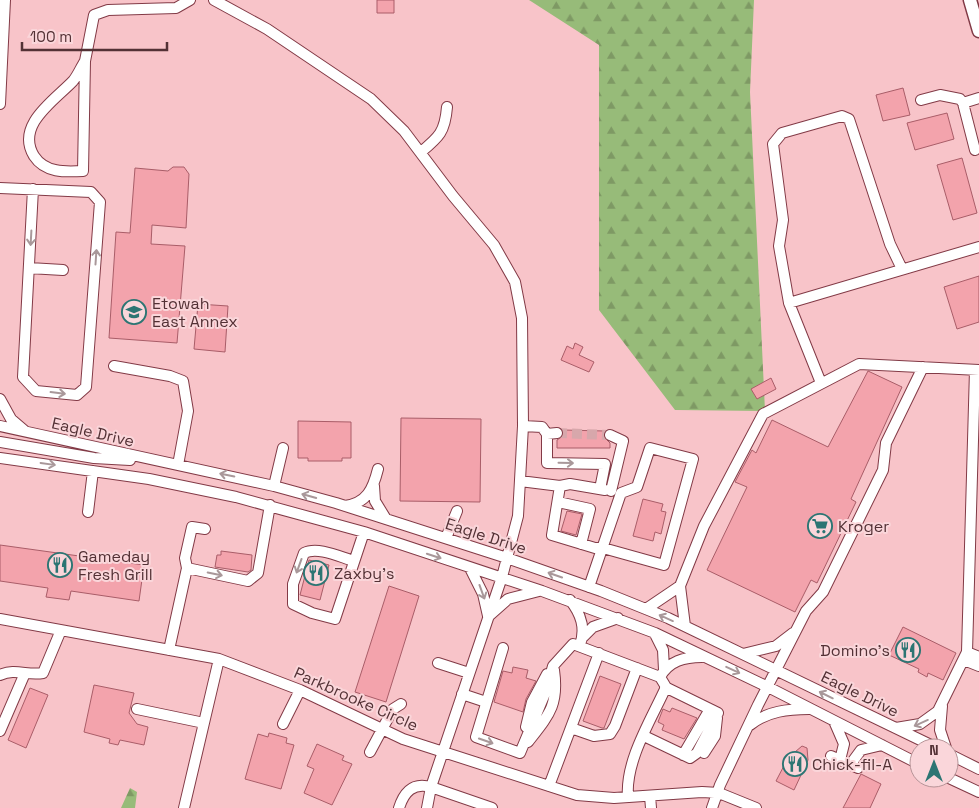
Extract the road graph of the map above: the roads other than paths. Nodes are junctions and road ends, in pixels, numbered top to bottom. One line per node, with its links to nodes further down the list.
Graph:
1 (5, 0): 10 (street)
2 (190, 0): 6 (street)
3 (214, 0): 13 (street)
4 (970, 0): 5 (main road)
5 (979, 31)
6 (85, 61): 6 (street)
7 (979, 98): 9 (street)
8 (922, 100): 9 (street)
9 (963, 103): 12 (street)
10 (0, 104)
11 (447, 107): 13 (street)
12 (975, 150)
13 (421, 152): 27 (street)
14 (0, 188): 15 (street)
15 (33, 189): 17 (street, one-way to 17); 17 (street, one-way to 15)
16 (979, 247): 18 (street)
17 (29, 268): 19 (street)
18 (902, 269): 20 (street); 20 (street)
19 (63, 270)
20 (789, 303): 24 (street)
21 (114, 366): 34 (street)
22 (923, 367): 23 (street); 24 (street); 68 (street)
23 (977, 370): 71 (street)
24 (821, 384): 59 (street)
25 (0, 399): 28 (street)
26 (0, 426): 28 (street, Eagle Drive)
27 (523, 426): 37 (street); 41 (street, one-way to 41)
28 (28, 432): 33 (street, Eagle Drive)
29 (610, 435): 42 (street)
30 (0, 442): 33 (street)
31 (283, 448): 38 (street)
32 (0, 458): 36 (street, one-way to 36)
33 (148, 459): 34 (street, Eagle Drive)
34 (178, 465): 38 (street, Eagle Drive, one-way to 34)
35 (378, 469): 39 (street)
36 (93, 471): 44 (street); 47 (street)
37 (520, 480): 40 (street); 54 (street)
38 (274, 486): 45 (street, Eagle Drive, one-way to 38)
39 (374, 486): 45 (street); 48 (street)
40 (560, 486): 41 (street); 43 (street)
41 (600, 489): 42 (street)
42 (616, 492): 53 (street); 53 (street)
43 (558, 502): 52 (street); 52 (street)
44 (270, 505): 50 (street); 56 (street, one-way to 44)
45 (344, 506): 48 (street, Eagle Drive)
46 (457, 511): 51 (street)
47 (88, 512)
48 (386, 519): 51 (street, Eagle Drive)
49 (205, 529): 56 (street)
50 (364, 532): 55 (street); 57 (street, one-way to 57)
51 (446, 538): 54 (street, Eagle Drive)
52 (581, 544): 53 (street)
53 (603, 548): 60 (street)
54 (507, 558): 58 (street); 60 (street, Eagle Drive, one-way to 54)
55 (354, 561): 55 (street, one-way to 55)
56 (187, 568): 75 (street)
57 (470, 568): 58 (street); 64 (street, one-way to 64)
58 (502, 577): 61 (street); 64 (street)
59 (680, 586): 63 (street); 67 (street)
60 (590, 587): 63 (street, Eagle Drive)
61 (542, 591): 62 (street); 64 (street)
62 (570, 600): 65 (street); 73 (street)
63 (646, 609): 67 (street, Eagle Drive, one-way to 63)
64 (488, 617): 88 (street)
65 (618, 618): 70 (street); 73 (street)
66 (0, 619): 69 (street, Parkbrooke Circle)
67 (685, 626): 77 (street, Eagle Drive)
68 (797, 629): 77 (street); 86 (street)
69 (61, 630): 75 (street, Parkbrooke Circle); 87 (street)
70 (655, 633): 79 (street); 89 (street)
71 (968, 633): 72 (street); 78 (street)
72 (979, 633)
73 (578, 642): 76 (street); 95 (street, one-way to 73)
74 (503, 648): 95 (street)
75 (169, 650): 81 (street, Parkbrooke Circle)
76 (600, 653): 85 (street); 104 (street)
77 (742, 654): 86 (street, Eagle Drive)
78 (966, 656): 80 (street); 82 (street); 84 (street); 97 (street)
79 (705, 657): 89 (street); 92 (street, one-way to 92)
80 (979, 657)
81 (219, 659): 93 (street, Parkbrooke Circle); 102 (street)
82 (979, 661)
83 (438, 663): 88 (street)
84 (979, 666)
85 (638, 668): 89 (street); 104 (street)
86 (776, 670): 92 (street); 106 (street, Eagle Drive, one-way to 86)
87 (25, 673): 90 (street); 108 (street)
88 (469, 673): 94 (street)
89 (662, 674): 91 (street)
90 (0, 675)
91 (666, 687): 100 (street); 109 (street)
92 (768, 687): 99 (street); 105 (street)
93 (300, 690): 103 (street); 107 (street, Parkbrooke Circle)
94 (462, 694): 95 (street); 113 (street)
95 (486, 702)
96 (401, 704): 107 (street)
97 (942, 706): 106 (street, one-way to 106); 111 (street)
98 (136, 709): 102 (street)
99 (811, 709): 101 (street); 105 (street)
100 (714, 711): 115 (street); 115 (street)
101 (834, 721): 112 (street); 112 (street)
102 (204, 723): 126 (street)
103 (283, 724)
104 (571, 728): 120 (street)
105 (748, 728): 123 (street)
106 (896, 728): 110 (street, Eagle Drive)
107 (382, 730): 113 (street, Parkbrooke Circle); 114 (street)
108 (0, 731)
109 (644, 736): 115 (street); 125 (street)
110 (916, 738)
111 (943, 738)
112 (882, 745): 117 (street)
113 (442, 751): 120 (street, Parkbrooke Circle); 121 (street)
114 (370, 752)
115 (687, 756)
116 (959, 758): 118 (street)
117 (909, 759)
118 (979, 769)
119 (959, 783): 122 (street)
120 (549, 786): 125 (street, Parkbrooke Circle)
121 (430, 787): 127 (street); 128 (street); 129 (street)
122 (979, 792)
123 (719, 793): 124 (street, Parkbrooke Circle); 131 (street); 132 (street, Parkbrooke Circle)
124 (650, 796): 125 (street, Parkbrooke Circle); 130 (street)
125 (624, 801)
126 (184, 808)
127 (399, 808)
128 (427, 808)
129 (492, 808)
130 (651, 808)
131 (712, 808)
132 (756, 808)

